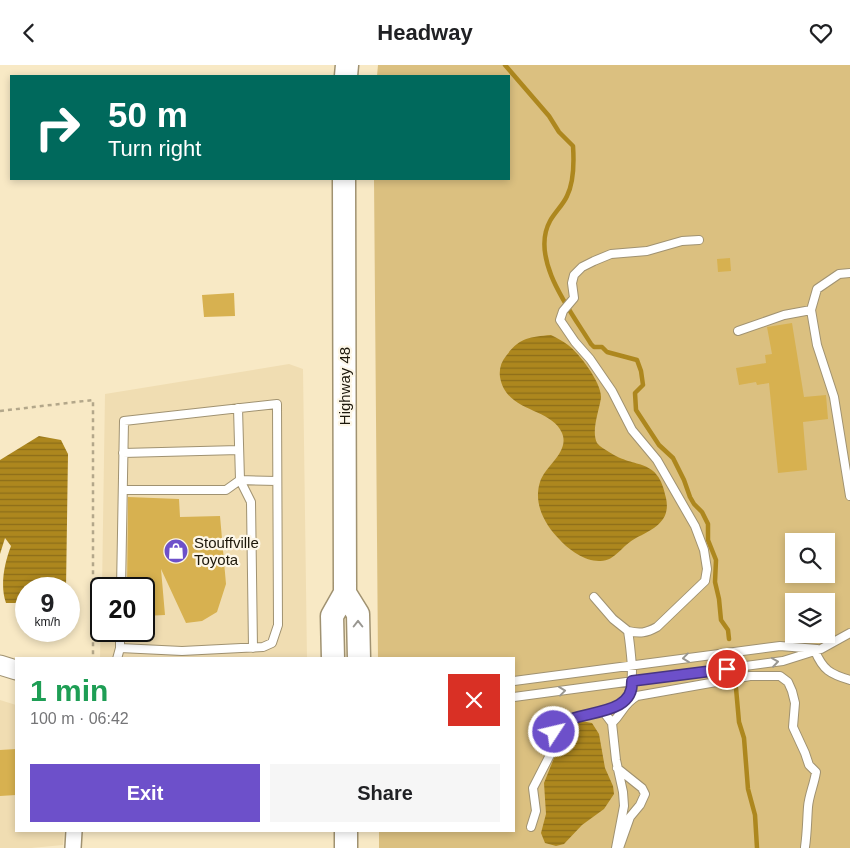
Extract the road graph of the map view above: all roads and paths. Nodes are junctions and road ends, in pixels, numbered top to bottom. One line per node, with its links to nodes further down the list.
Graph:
1 (344, 180): 15 (main road, Highway 48)
2 (699, 241): 17 (lane)
3 (850, 273): 4 (lane)
4 (811, 310): 5 (lane); 13 (lane)
5 (738, 331)
6 (238, 408): 8 (lane); 9 (lane); 11 (lane)
7 (0, 411): 23 (path)
8 (239, 450): 9 (lane); 10 (lane)
9 (123, 453): 12 (lane)
10 (240, 480): 11 (lane); 12 (lane); 21 (lane)
11 (277, 481): 21 (lane)
12 (122, 490): 14 (lane)
13 (850, 496)
14 (121, 577)
15 (345, 593): 25 (main road, Highway 48); 26 (main road, one-way to 15)
16 (594, 597): 17 (lane)
17 (628, 631): 28 (lane)
18 (850, 633): 22 (lane)
19 (120, 642): 20 (lane)
20 (120, 648): 21 (lane); 24 (lane)
21 (253, 648)
22 (818, 650): 28 (lane, one-way to 28); 30 (lane); 32 (lane, one-way to 22)
23 (93, 657)
24 (118, 657)
25 (333, 657)
26 (359, 657)
27 (0, 665): 29 (street)
28 (632, 665): 31 (lane); 32 (lane)
29 (15, 670)
30 (850, 679)
31 (515, 681)
32 (632, 681): 33 (lane, one-way to 32); 34 (lane)
33 (515, 697)
34 (603, 711): 35 (lane); 37 (lane)
35 (612, 723): 36 (lane); 40 (lane)
36 (617, 768): 43 (lane); 43 (lane)
37 (531, 827)
38 (74, 832): 41 (street)
39 (346, 832): 42 (main road)
40 (805, 847)
41 (73, 848)
42 (346, 848)
43 (618, 848)

